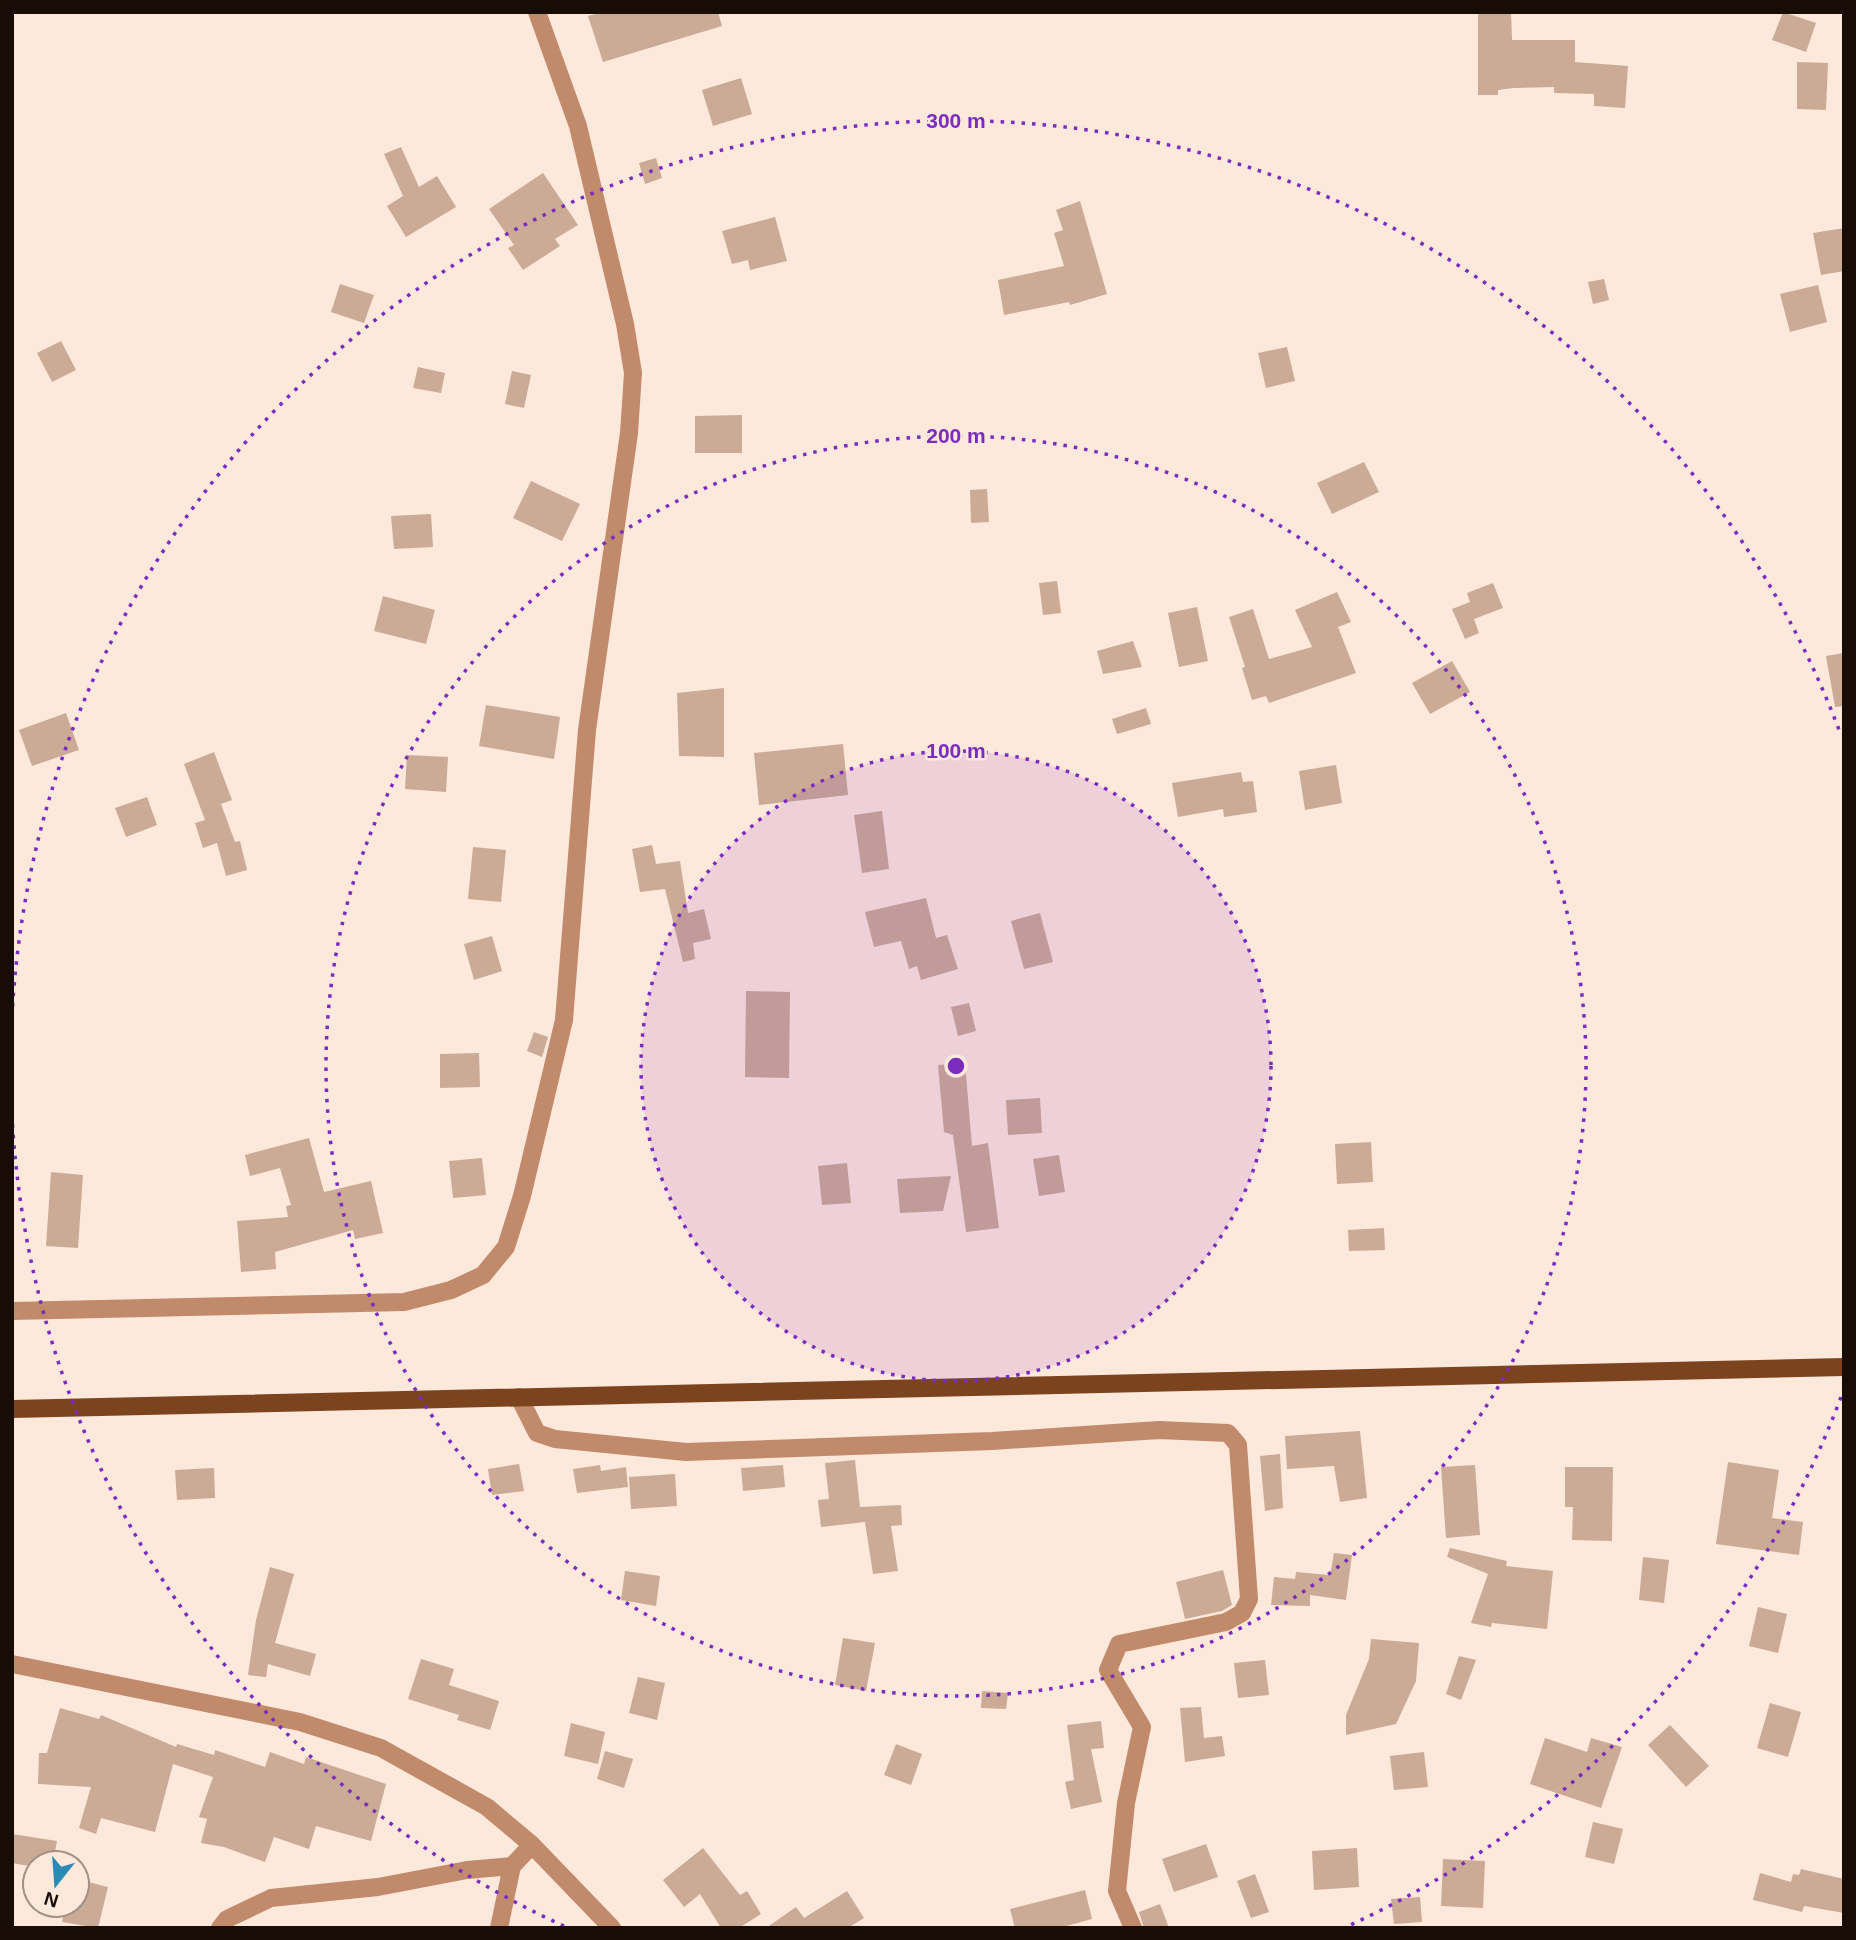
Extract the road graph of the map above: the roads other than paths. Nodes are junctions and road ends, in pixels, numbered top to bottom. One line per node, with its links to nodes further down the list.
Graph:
1 (537, 12): 2 (street)
2 (12, 1311)
3 (1844, 1367): 4 (main road)
4 (519, 1397): 5 (main road); 12 (street)
5 (12, 1409)
6 (12, 1664): 7 (street)
7 (532, 1845): 8 (street); 11 (street)
8 (512, 1866): 9 (street); 10 (street)
9 (220, 1928)
10 (499, 1928)
11 (612, 1928)
12 (1133, 1928)

